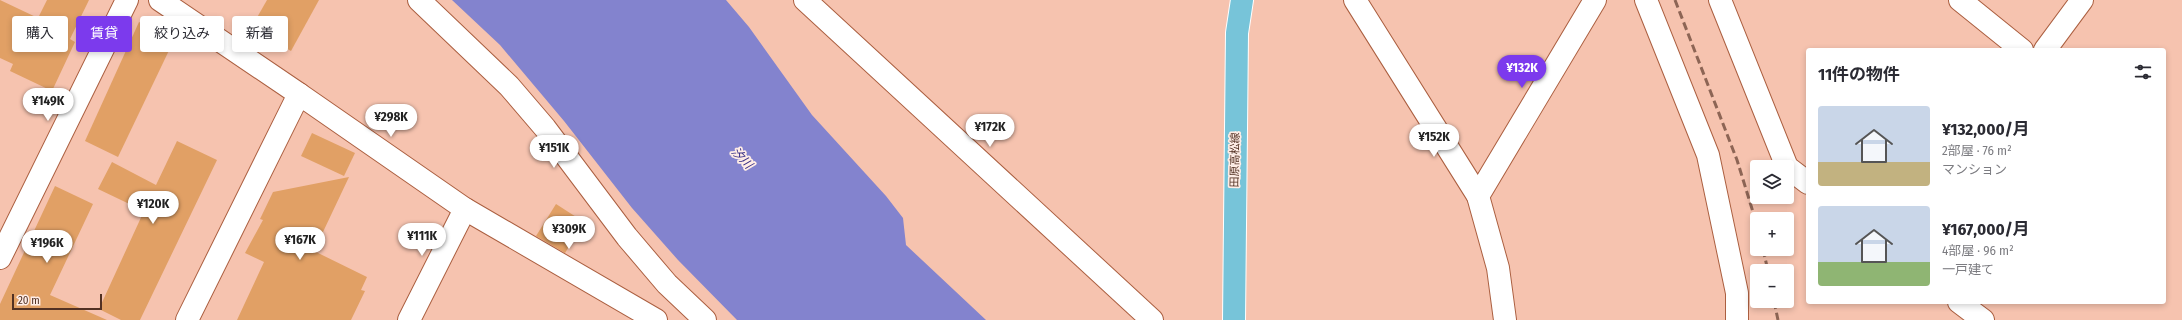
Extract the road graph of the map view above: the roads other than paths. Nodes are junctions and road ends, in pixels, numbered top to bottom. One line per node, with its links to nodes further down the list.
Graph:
1 (127, 0): 18 (street)
2 (160, 0): 14 (street)
3 (419, 0): 23 (street)
4 (805, 0): 24 (street)
5 (1242, 0): 25 (main road, 田原高松線)
6 (1355, 0): 16 (street)
7 (1595, 0): 16 (street)
8 (1646, 0): 27 (street)
9 (1720, 0): 15 (street)
10 (1960, 0): 12 (street)
11 (2082, 0): 13 (street)
12 (2020, 48)
13 (2046, 48)
14 (298, 94): 17 (street); 20 (street)
15 (1806, 182)
16 (1478, 196): 26 (street)
17 (465, 209): 21 (street); 22 (street)
18 (0, 258)
19 (1962, 304): 28 (street)
20 (187, 320)
21 (409, 320)
22 (656, 320)
23 (705, 320)
24 (1152, 320)
25 (1234, 320)
26 (1505, 320)
27 (1736, 320)
28 (1983, 320)

